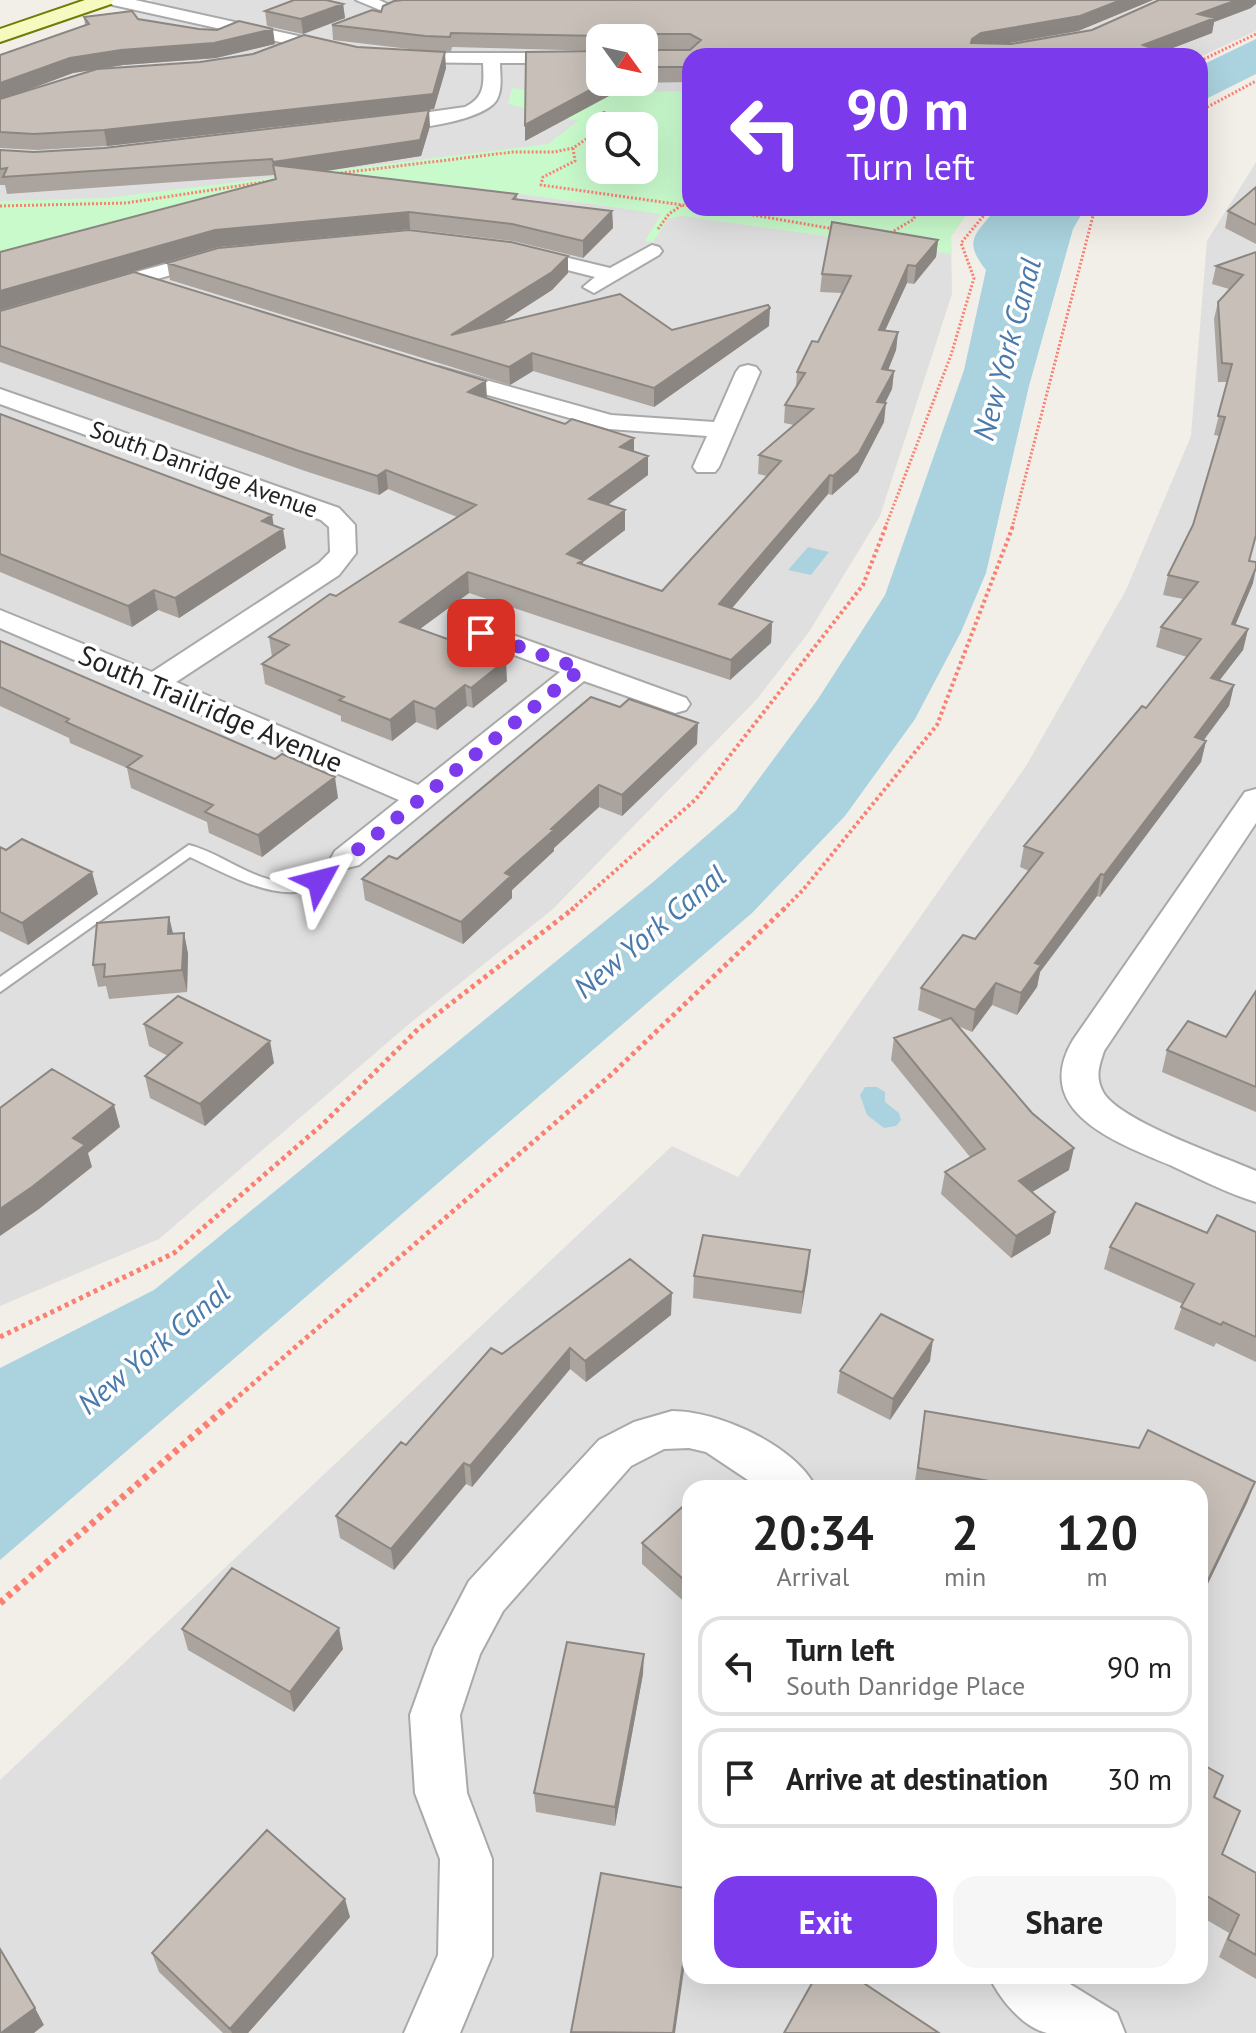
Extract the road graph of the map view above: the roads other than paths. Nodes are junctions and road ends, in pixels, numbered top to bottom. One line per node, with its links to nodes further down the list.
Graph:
1 (104, 0): 6 (street)
2 (113, 0): 7 (street)
3 (364, 0): 4 (street)
4 (362, 20)
5 (335, 31): 7 (street)
6 (0, 36)
7 (305, 43): 8 (street); 10 (street)
8 (271, 56)
9 (586, 58): 10 (street)
10 (491, 59): 11 (street)
11 (362, 126)
12 (654, 242): 15 (street)
13 (497, 248): 15 (street)
14 (231, 254): 16 (street)
15 (612, 275): 18 (street)
16 (136, 279): 17 (street); 19 (street)
17 (169, 289)
18 (589, 290)
19 (75, 297)
20 (412, 365): 23 (street)
21 (748, 372): 23 (street)
22 (0, 396): 28 (street, South Danridge Avenue)
23 (723, 429): 24 (street)
24 (706, 467)
25 (0, 618): 28 (street, South Trailridge Avenue)
26 (481, 633): 27 (street)
27 (581, 669): 29 (street); 30 (street)
28 (154, 684): 30 (street, South Trailridge Avenue)
29 (675, 704)
30 (422, 798): 32 (street)
31 (1256, 799): 34 (street)
32 (347, 858): 33 (lane)
33 (0, 986)
34 (1256, 1187)
35 (783, 1480): 37 (street)
36 (1024, 1984): 38 (street)
37 (432, 2033)
38 (1097, 2033)

